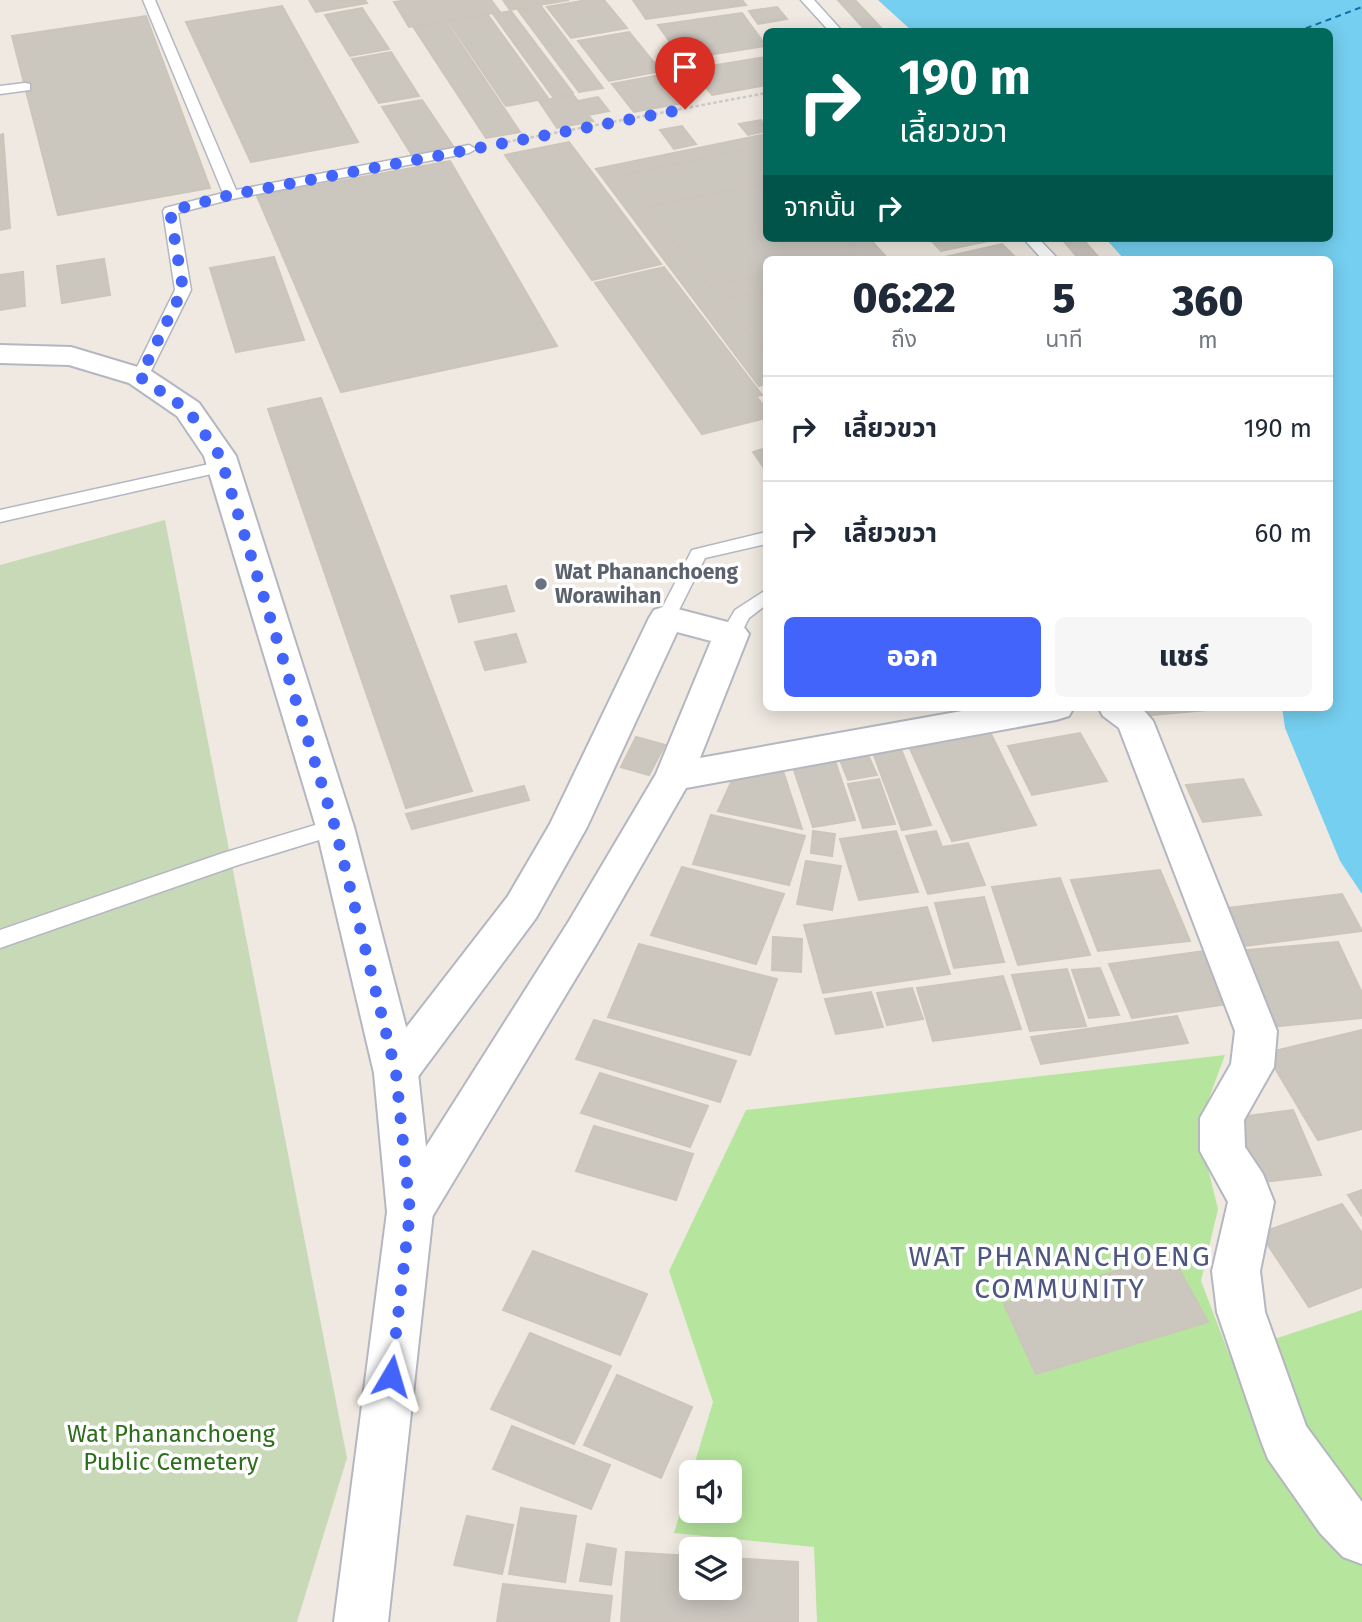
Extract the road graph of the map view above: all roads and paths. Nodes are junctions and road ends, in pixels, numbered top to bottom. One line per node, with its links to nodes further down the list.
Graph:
1 (149, 0): 8 (lane)
2 (807, 0): 3 (lane)
3 (833, 28)
4 (25, 87): 5 (lane)
5 (0, 90)
6 (763, 94): 7 (path)
7 (469, 149): 8 (lane)
8 (230, 195): 12 (lane)
9 (1034, 242): 10 (lane)
10 (1047, 256)
11 (0, 354): 12 (street)
12 (140, 377): 13 (street)
13 (223, 467): 14 (lane); 22 (street)
14 (0, 516)
15 (763, 539): 17 (lane)
16 (763, 598): 18 (lane)
17 (666, 618): 18 (street); 24 (street)
18 (731, 634): 21 (street)
19 (1034, 711): 21 (street)
20 (1121, 711): 26 (street)
21 (674, 776): 25 (street)
22 (335, 827): 23 (lane); 24 (street)
23 (0, 939)
24 (396, 1073): 25 (street)
25 (410, 1212): 27 (street)
26 (1362, 1538)
27 (361, 1622)

